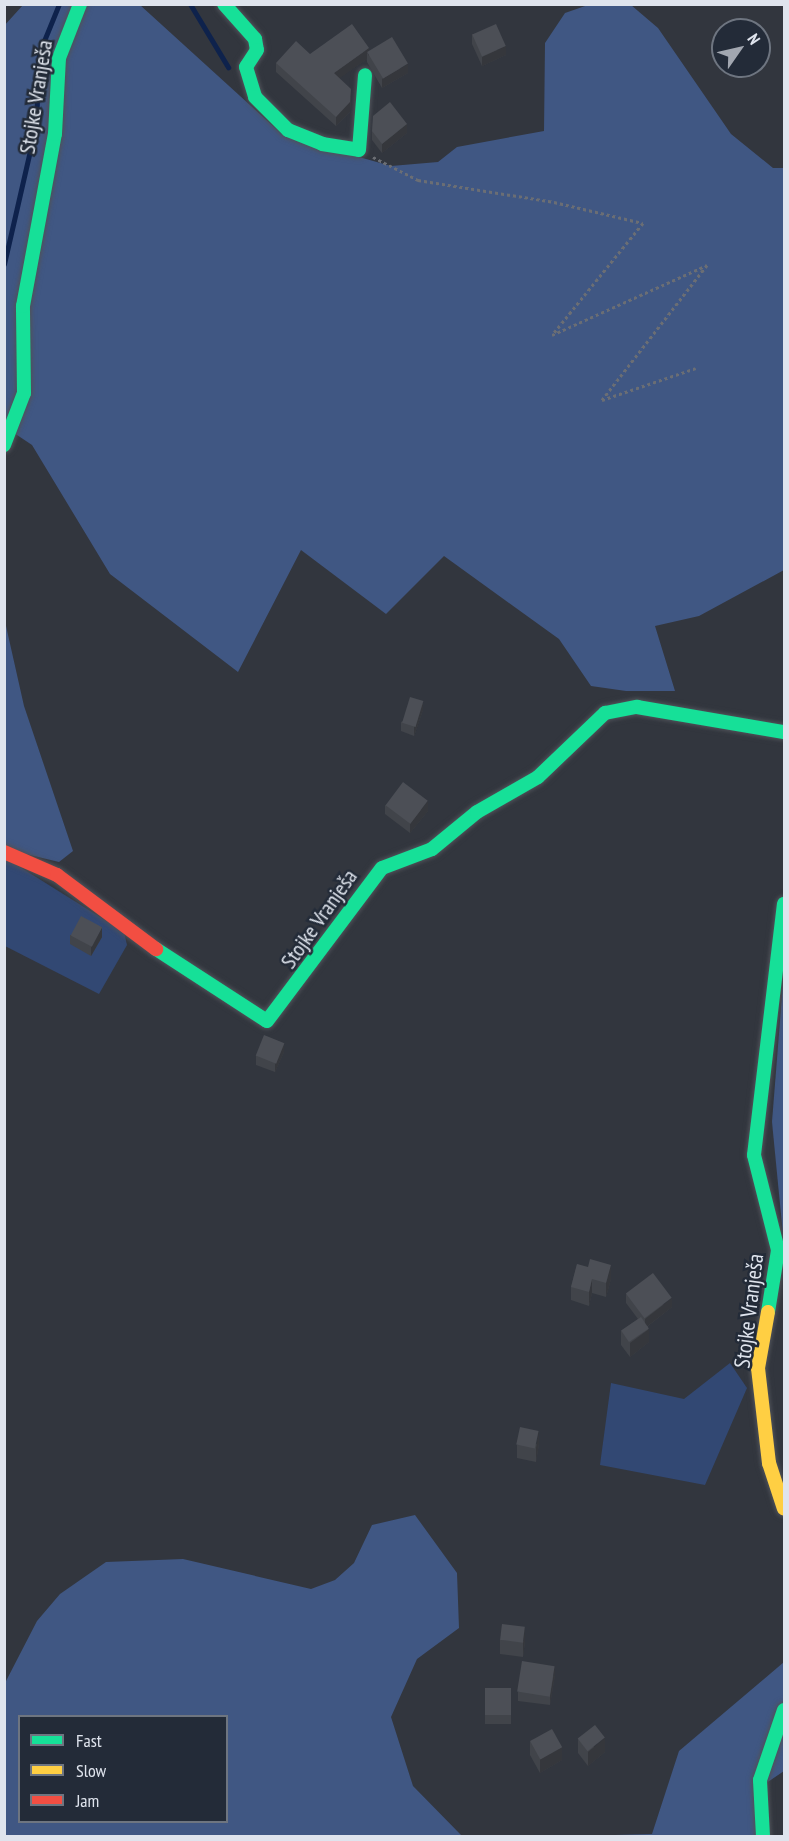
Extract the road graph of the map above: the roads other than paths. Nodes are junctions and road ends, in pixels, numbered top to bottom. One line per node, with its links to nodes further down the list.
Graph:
1 (80, 4): 4 (street, Stojke Vranješa)
2 (224, 4): 3 (street)
3 (365, 75)
4 (4, 445)
5 (784, 732): 6 (street, Stojke Vranješa)
6 (4, 852)
7 (784, 904): 8 (street, Stojke Vranješa)
8 (784, 1509)
9 (784, 1710): 10 (street)
10 (763, 1836)

